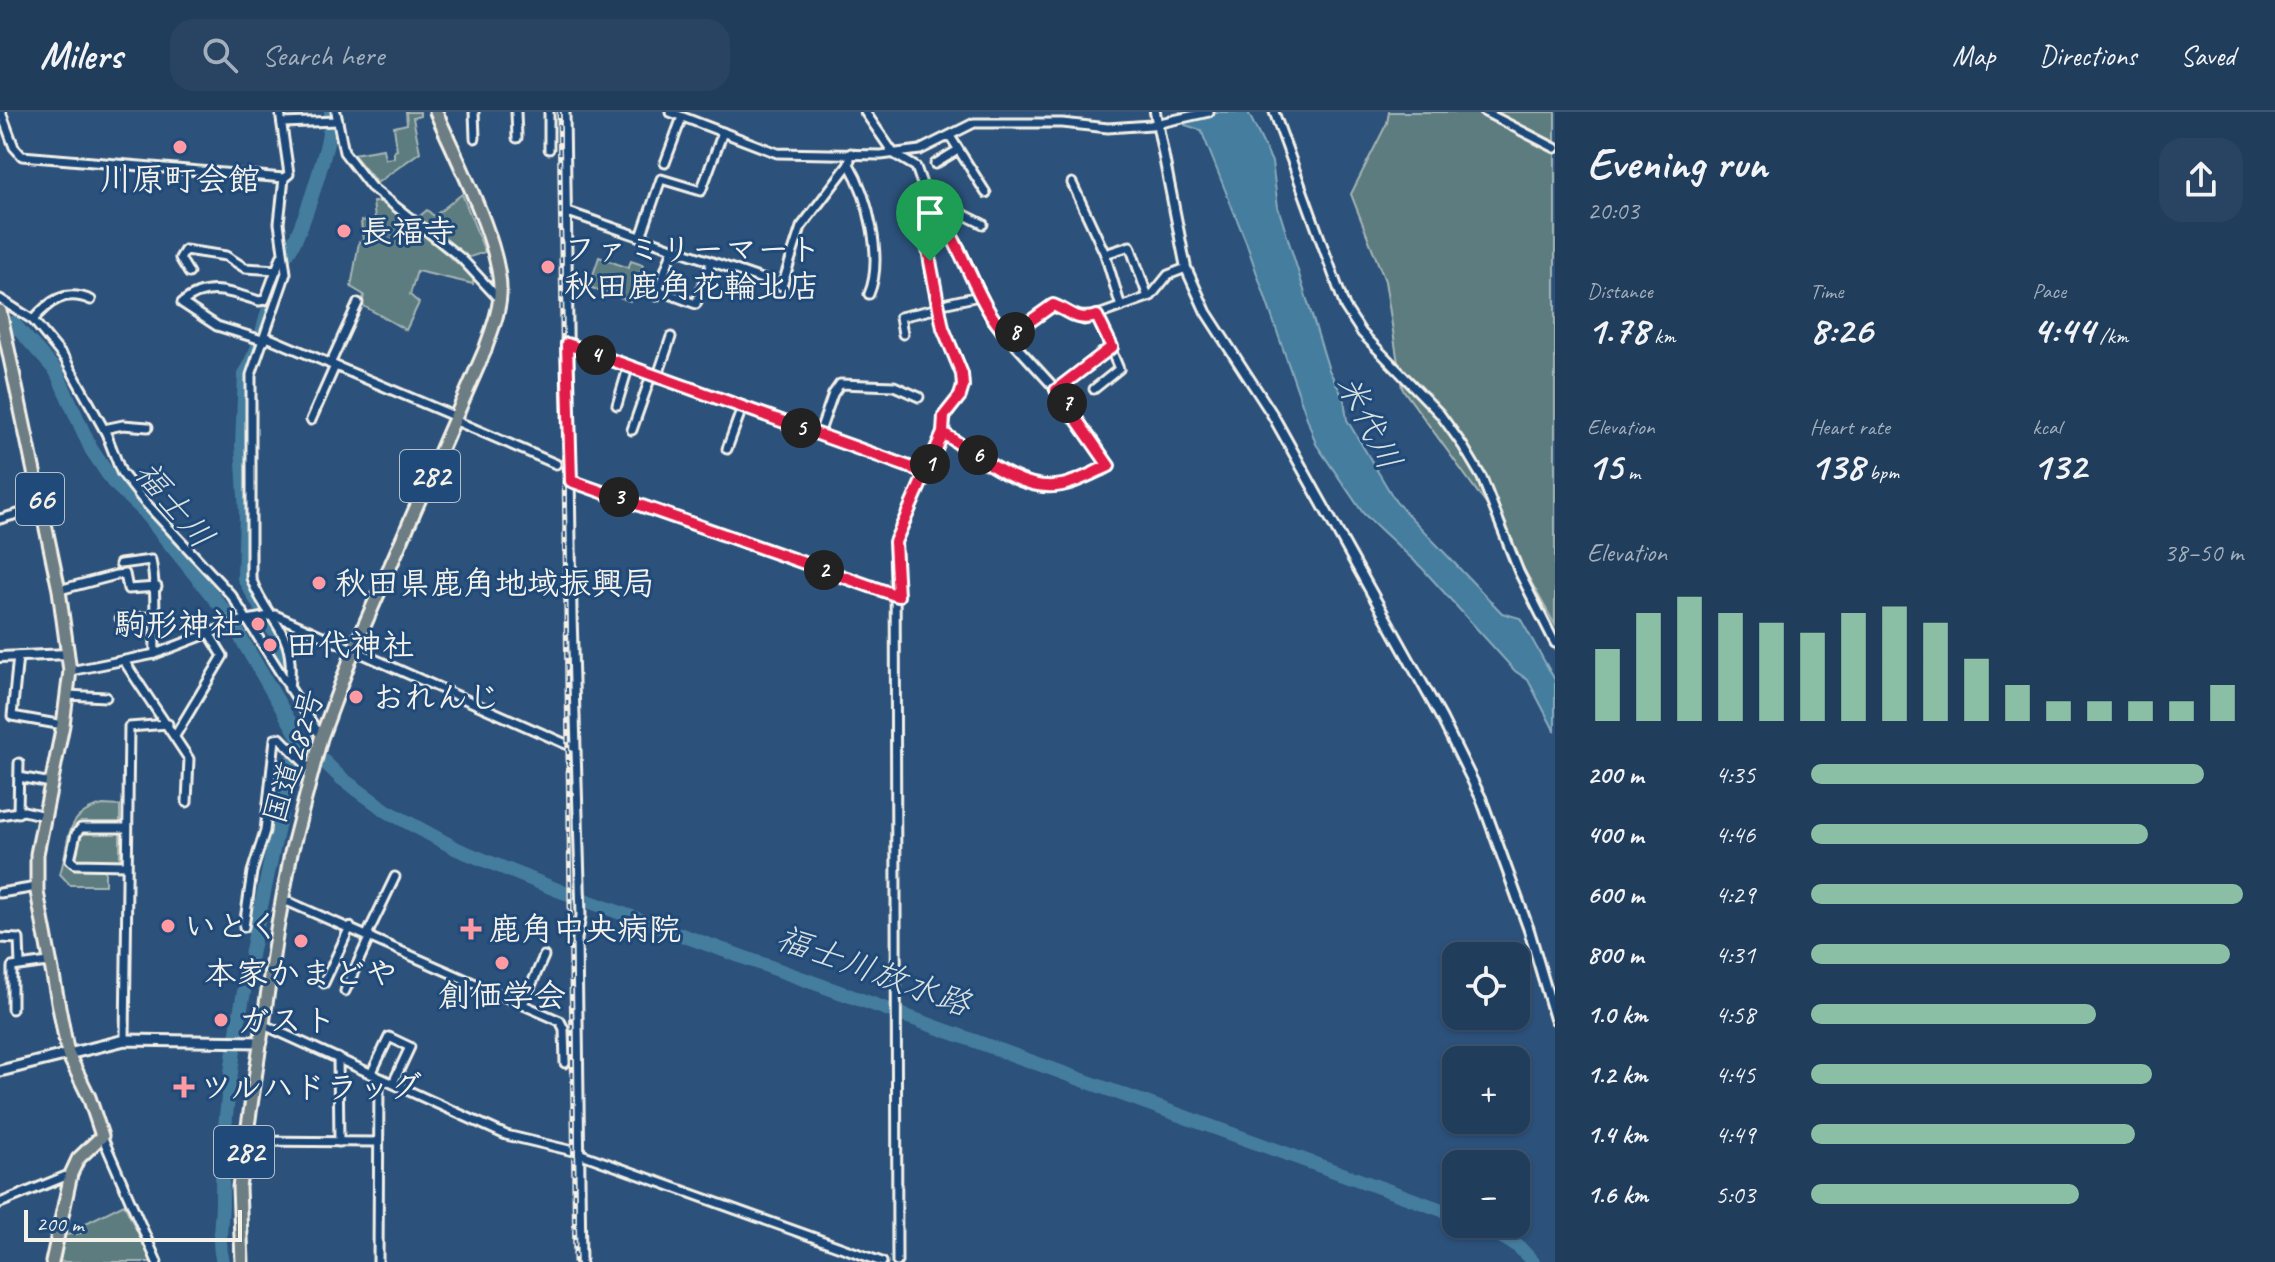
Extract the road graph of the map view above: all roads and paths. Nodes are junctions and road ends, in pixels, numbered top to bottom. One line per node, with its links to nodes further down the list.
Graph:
1 (1, 112): 34 (street)
2 (280, 112): 19 (street)
3 (436, 112): 54 (main road, 国道282号 / 282)
4 (474, 112): 24 (street)
5 (516, 112): 25 (street)
6 (549, 112): 27 (street)
7 (565, 112): 37 (street)
8 (670, 112): 16 (street)
9 (865, 112): 30 (street)
10 (997, 112): 20 (street)
11 (1040, 112): 21 (street)
12 (1155, 112): 18 (street)
13 (1209, 112): 18 (street)
14 (1274, 112): 97 (street)
15 (1485, 112): 26 (street)
16 (682, 117): 22 (street); 31 (street)
17 (337, 118): 19 (street); 54 (street)
18 (1162, 122): 21 (street); 46 (street)
19 (282, 123): 34 (street)
20 (1000, 123): 21 (street); 23 (street)
21 (1042, 123)
22 (723, 132): 29 (street); 41 (street)
23 (950, 136): 28 (street); 30 (street)
24 (475, 138)
25 (517, 138)
26 (1555, 148)
27 (549, 149)
28 (958, 150): 33 (street); 36 (street)
29 (851, 153): 30 (street); 32 (street)
30 (894, 154): 38 (street)
31 (665, 163)
32 (849, 164): 45 (street); 49 (street)
33 (935, 164)
34 (284, 178): 44 (street)
35 (1072, 183): 43 (street)
36 (986, 193)
37 (568, 212): 41 (street); 65 (street)
38 (931, 220): 39 (street); 56 (street)
39 (943, 221): 40 (street); 50 (street)
40 (983, 224)
41 (641, 237): 42 (street)
42 (673, 249): 45 (street); 45 (street)
43 (1105, 254): 51 (street); 57 (street)
44 (282, 255): 47 (street); 64 (street)
45 (711, 263)
46 (1186, 268): 51 (street); 138 (street)
47 (277, 270): 48 (street); 64 (street)
48 (189, 273)
49 (869, 294)
50 (979, 296): 56 (street); 63 (street)
51 (1148, 297): 57 (street)
52 (0, 299): 60 (street)
53 (91, 300): 60 (street)
54 (500, 300): 75 (main road, 国道282号 / 282)
55 (358, 303): 67 (street)
56 (939, 307): 61 (street); 80 (street)
57 (1121, 307): 59 (street)
58 (0, 312): 86 (main road, 66)
59 (1097, 316): 63 (street); 66 (street)
60 (33, 320): 78 (street)
61 (903, 334)
62 (671, 337): 69 (street)
63 (1008, 337): 71 (street)
64 (266, 339): 67 (street); 92 (street)
65 (567, 344): 68 (street); 85 (street)
66 (1112, 347): 70 (street); 71 (street)
67 (332, 365): 75 (street); 76 (street)
68 (628, 368): 69 (street); 73 (street)
69 (654, 377): 74 (street); 79 (street)
70 (1094, 389)
71 (1056, 390): 80 (street)
72 (919, 397): 81 (street)
73 (617, 405)
74 (742, 408): 81 (street); 82 (street)
75 (455, 418): 83 (street); 98 (main road, 国道282号 / 282)
76 (311, 420)
77 (148, 427): 78 (street)
78 (104, 429): 95 (street)
79 (632, 430)
80 (943, 433): 84 (street)
81 (819, 434): 84 (street)
82 (727, 449)
83 (556, 464)
84 (926, 473): 91 (street)
85 (571, 481): 91 (street); 112 (street)
86 (42, 507): 87 (street); 90 (main road, 66)
87 (0, 519)
88 (120, 564): 89 (street)
89 (157, 587): 90 (street); 93 (street)
90 (59, 590): 99 (main road, 66)
91 (898, 596): 162 (street)
92 (266, 615): 95 (street); 98 (street); 105 (street)
93 (153, 617): 94 (street); 100 (street)
94 (120, 618)
95 (243, 620): 96 (street); 105 (street)
96 (212, 632): 100 (street); 110 (street)
97 (1555, 643)
98 (354, 649): 111 (main road, 国道282号 / 282); 112 (street)
99 (68, 654): 101 (street); 104 (main road, 66)
100 (155, 654): 103 (street)
101 (18, 656): 102 (street); 109 (street)
102 (0, 657)
103 (124, 661): 104 (street); 108 (street)
104 (70, 671): 106 (main road, 66)
105 (289, 688): 111 (street)
106 (67, 695): 107 (street); 109 (main road, 66)
107 (106, 697)
108 (168, 724): 110 (street); 121 (street)
109 (63, 725): 116 (main road, 66)
110 (175, 736): 117 (street)
111 (321, 738): 114 (main road, 国道282号 / 282)
112 (575, 748): 153 (street)
113 (19, 763): 115 (street)
114 (313, 770): 126 (main road, 国道282号 / 282); 127 (street)
115 (19, 777): 116 (street); 118 (street)
116 (51, 783): 120 (main road, 66)
117 (187, 802)
118 (18, 813): 119 (street); 120 (street)
119 (0, 815)
120 (44, 816): 124 (main road, 66)
121 (127, 828): 122 (street); 122 (street)
122 (126, 865): 140 (street)
123 (395, 877): 129 (street)
124 (37, 887): 125 (street); 132 (main road, 66)
125 (0, 893)
126 (282, 899): 128 (street); 139 (main road, 国道282号 / 282)
127 (244, 927)
128 (350, 927): 129 (street); 134 (street)
129 (368, 936): 135 (street); 136 (street)
130 (0, 938): 133 (street)
131 (544, 956): 136 (street)
132 (48, 962): 133 (street); 142 (main road, 66)
133 (20, 965): 137 (street)
134 (324, 983)
135 (345, 991)
136 (523, 1004): 144 (street)
137 (12, 1009)
138 (1555, 1019)
139 (264, 1025): 141 (main road, 国道282号 / 282); 143 (street)
140 (125, 1040): 141 (main road); 142 (main road)
141 (262, 1042): 150 (main road, 国道282号 / 282)
142 (68, 1054): 145 (main road); 149 (main road, 66)
143 (338, 1058): 146 (street); 151 (street)
144 (565, 1063)
145 (0, 1071)
146 (371, 1074): 147 (street); 148 (street)
147 (379, 1078): 148 (street); 152 (street)
148 (393, 1083): 153 (street)
149 (102, 1136): 154 (main road); 157 (street)
150 (246, 1141): 151 (street); 158 (main road, 国道282号 / 282)
151 (339, 1142): 152 (street)
152 (378, 1142): 159 (street)
153 (580, 1154): 160 (street); 161 (street)
154 (71, 1174): 155 (street); 156 (main road)
155 (0, 1203)
156 (52, 1262)
157 (157, 1262)
158 (242, 1262)
159 (378, 1262)
160 (581, 1262)
161 (882, 1262)
162 (897, 1262)

